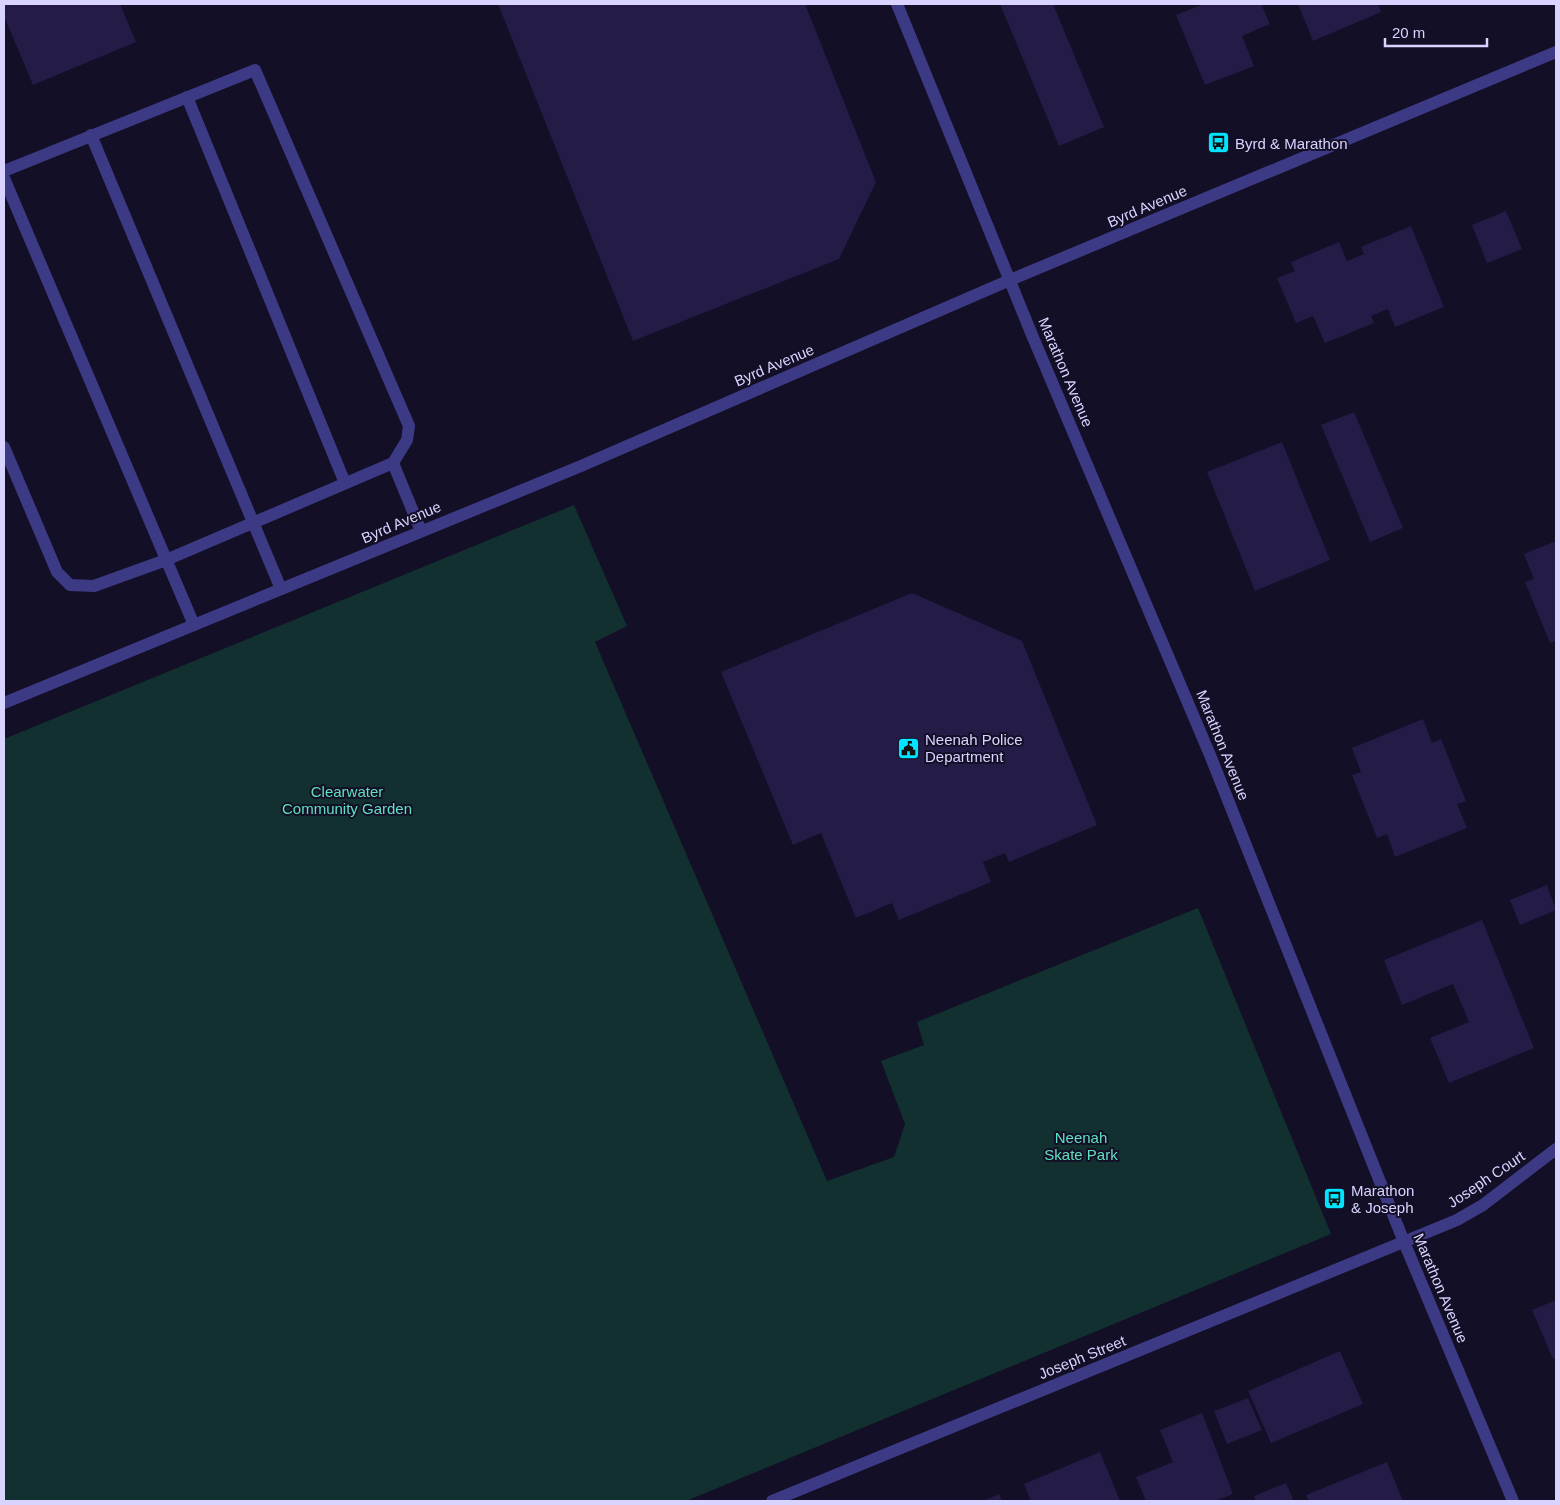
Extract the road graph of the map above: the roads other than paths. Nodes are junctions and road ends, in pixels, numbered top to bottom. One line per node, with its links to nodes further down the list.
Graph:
1 (897, 4): 7 (street, Marathon Avenue)
2 (1556, 52): 7 (street, Byrd Avenue)
3 (187, 97): 4 (street); 9 (street); 10 (street)
4 (91, 134): 5 (street); 11 (street)
5 (4, 170)
6 (4, 178): 13 (street)
7 (1010, 280): 12 (street, Byrd Avenue); 18 (street, Marathon Avenue)
8 (4, 447): 13 (street)
9 (393, 463): 10 (street); 12 (street)
10 (345, 484): 11 (street)
11 (252, 522): 13 (street); 14 (street)
12 (421, 532): 14 (street, Byrd Avenue)
13 (166, 560): 15 (street)
14 (281, 589): 15 (street, Byrd Avenue)
15 (194, 625): 16 (street, Byrd Avenue)
16 (4, 703)
17 (1556, 1149): 18 (street, Joseph Court)
18 (1404, 1242): 19 (street, Joseph Street); 20 (street, Marathon Avenue)
19 (772, 1501)
20 (1513, 1501)

